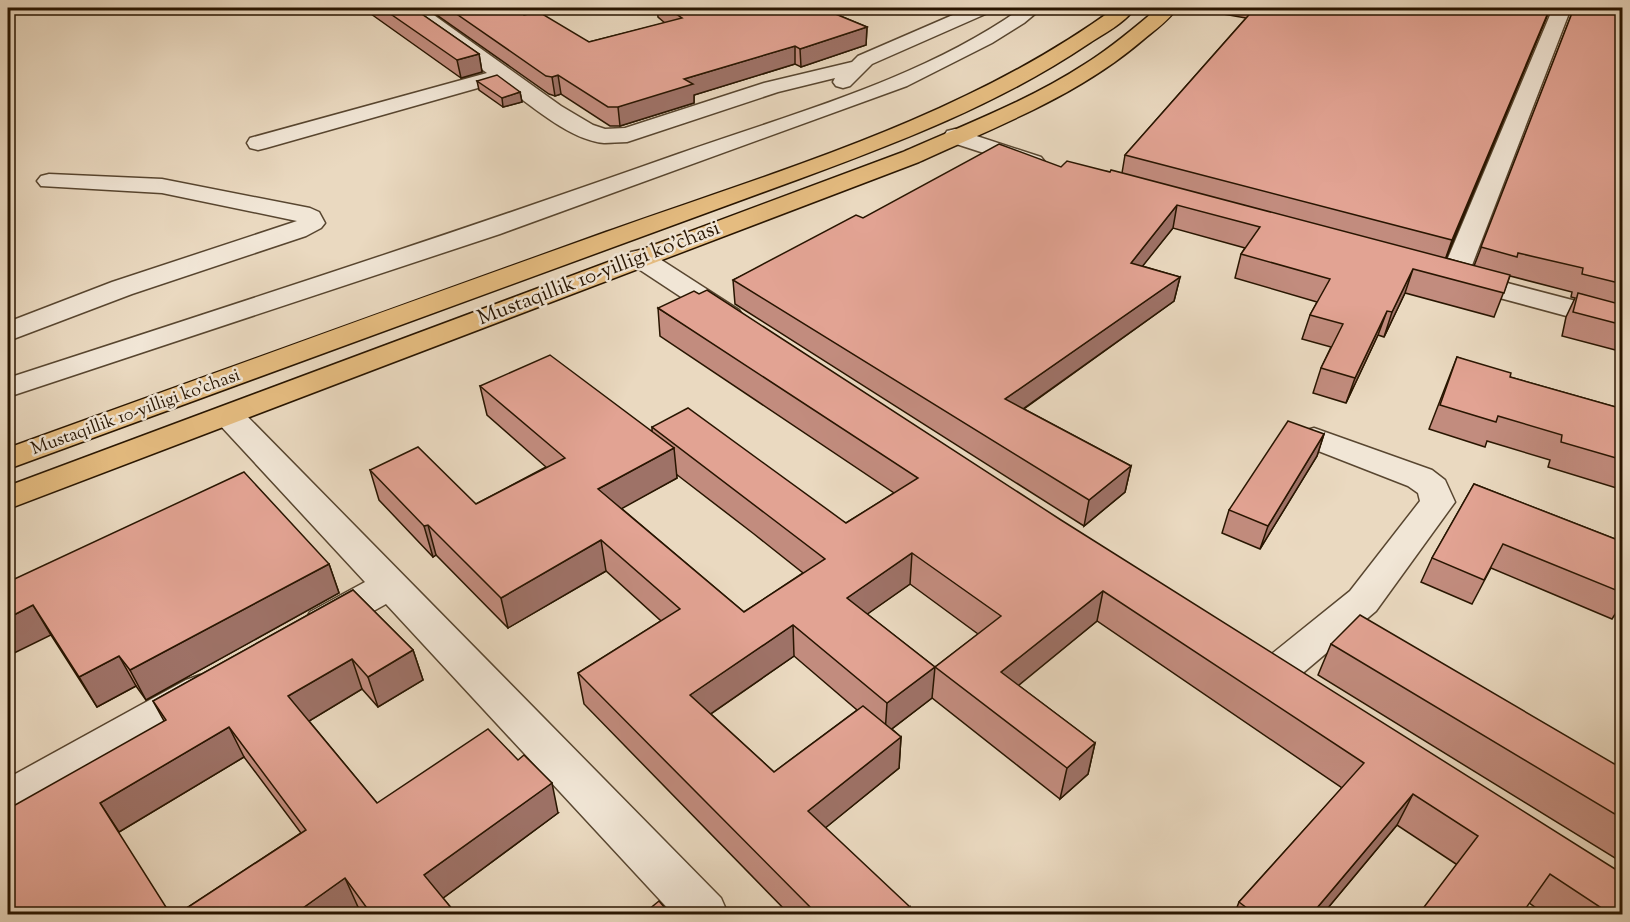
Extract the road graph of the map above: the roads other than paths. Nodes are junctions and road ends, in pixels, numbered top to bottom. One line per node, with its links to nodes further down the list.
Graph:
1 (414, 8): 8 (street)
2 (983, 8): 7 (street)
3 (1034, 8): 9 (street)
4 (1126, 8): 21 (main road, Mustaqillik 10-yilligi ko'chasi)
5 (1168, 8): 10 (main road, Mustaqillik 10-yilligi ko'chasi)
6 (1561, 11): 15 (street)
7 (859, 66): 8 (street); 9 (street)
8 (502, 75): 11 (street)
9 (824, 109): 18 (street)
10 (955, 136): 12 (street); 14 (main road, Mustaqillik 10-yilligi ko'chasi)
11 (258, 143)
12 (1052, 167)
13 (50, 181): 16 (street)
14 (640, 258): 17 (street); 19 (main road, Mustaqillik 10-yilligi ko'chasi)
15 (1623, 322)
16 (8, 332)
17 (760, 336)
18 (8, 388)
19 (229, 416): 22 (main road, Mustaqillik 10-yilligi ko'chasi); 23 (street)
20 (1314, 438): 25 (street)
21 (8, 459)
22 (8, 498)
23 (390, 585): 24 (street); 28 (street)
24 (297, 637)
25 (1248, 653)
26 (235, 672): 27 (street)
27 (8, 799)
28 (704, 915)

